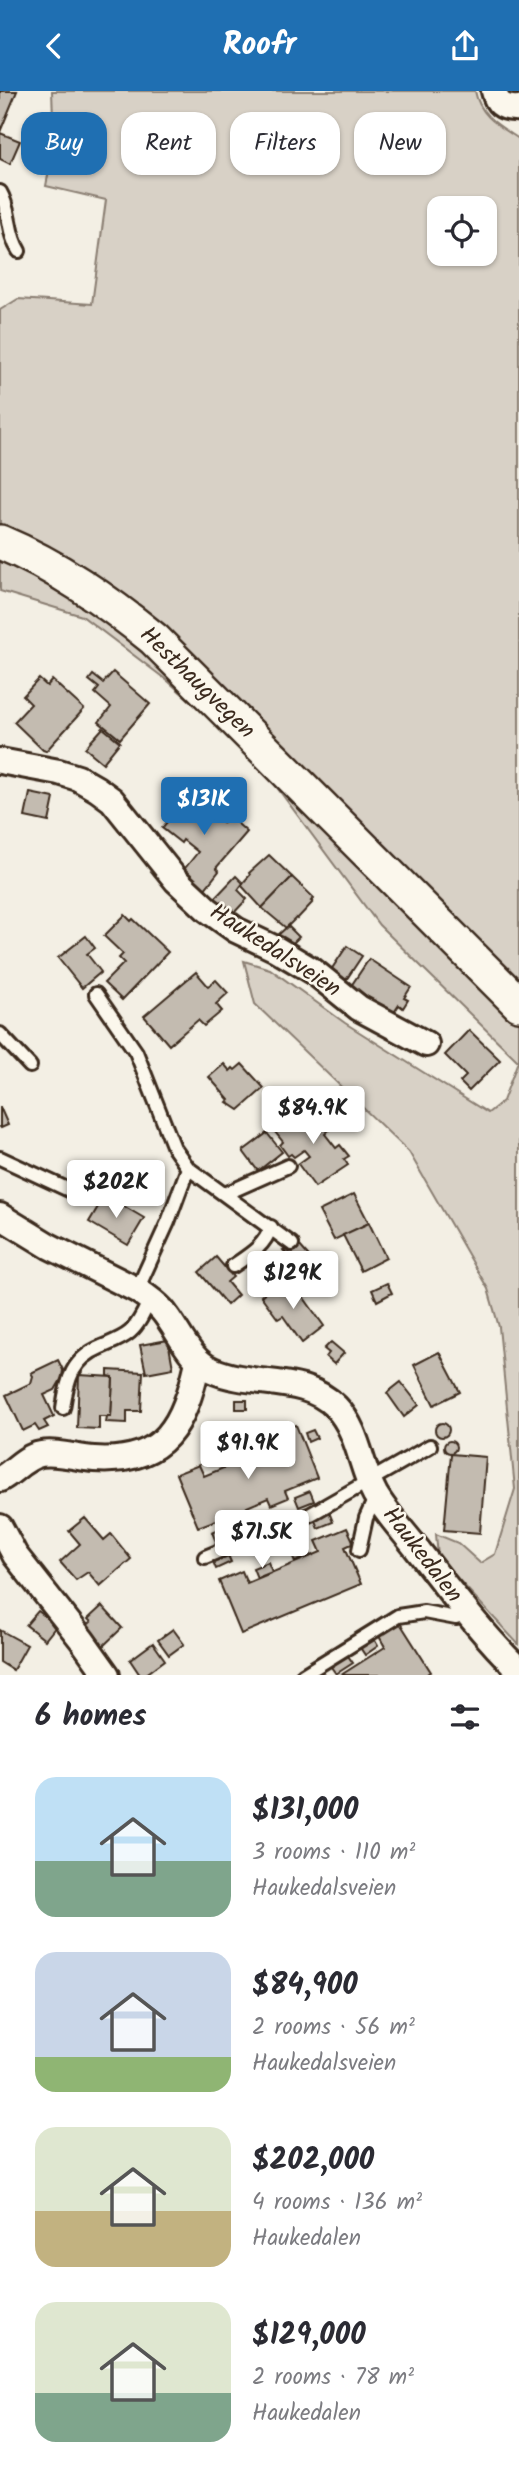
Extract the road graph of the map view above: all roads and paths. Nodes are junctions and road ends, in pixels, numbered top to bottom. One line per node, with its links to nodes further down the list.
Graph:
1 (494, 91): 2 (street)
2 (519, 108)
3 (0, 191): 4 (lane)
4 (19, 251)
5 (0, 542): 8 (main road, Hesthaugvegen)
6 (0, 761): 10 (street, Haukedalsveien)
7 (96, 994): 14 (lane)
8 (519, 1004)
9 (1, 1037): 11 (lane)
10 (426, 1044)
11 (30, 1066)
12 (0, 1158): 15 (lane)
13 (288, 1166): 16 (lane)
14 (188, 1168): 16 (lane); 21 (lane)
15 (69, 1190)
16 (225, 1193): 18 (lane)
17 (0, 1216): 21 (street)
18 (271, 1227): 19 (lane); 20 (lane)
19 (292, 1244)
20 (233, 1266)
21 (144, 1294): 22 (street); 23 (lane)
22 (198, 1363): 25 (street); 26 (street, Haukedalen)
23 (63, 1408)
24 (430, 1446): 26 (lane, Haukedalen)
25 (0, 1479)
26 (373, 1488): 28 (lane, Haukedalen); 29 (lane, Haukedalen); 30 (street, Haukedalen)
27 (0, 1527): 32 (street)
28 (359, 1550)
29 (205, 1557)
30 (468, 1615): 31 (street, Haukedalen); 33 (lane, Haukedalen)
31 (519, 1670)
32 (107, 1675)
33 (303, 1675)

